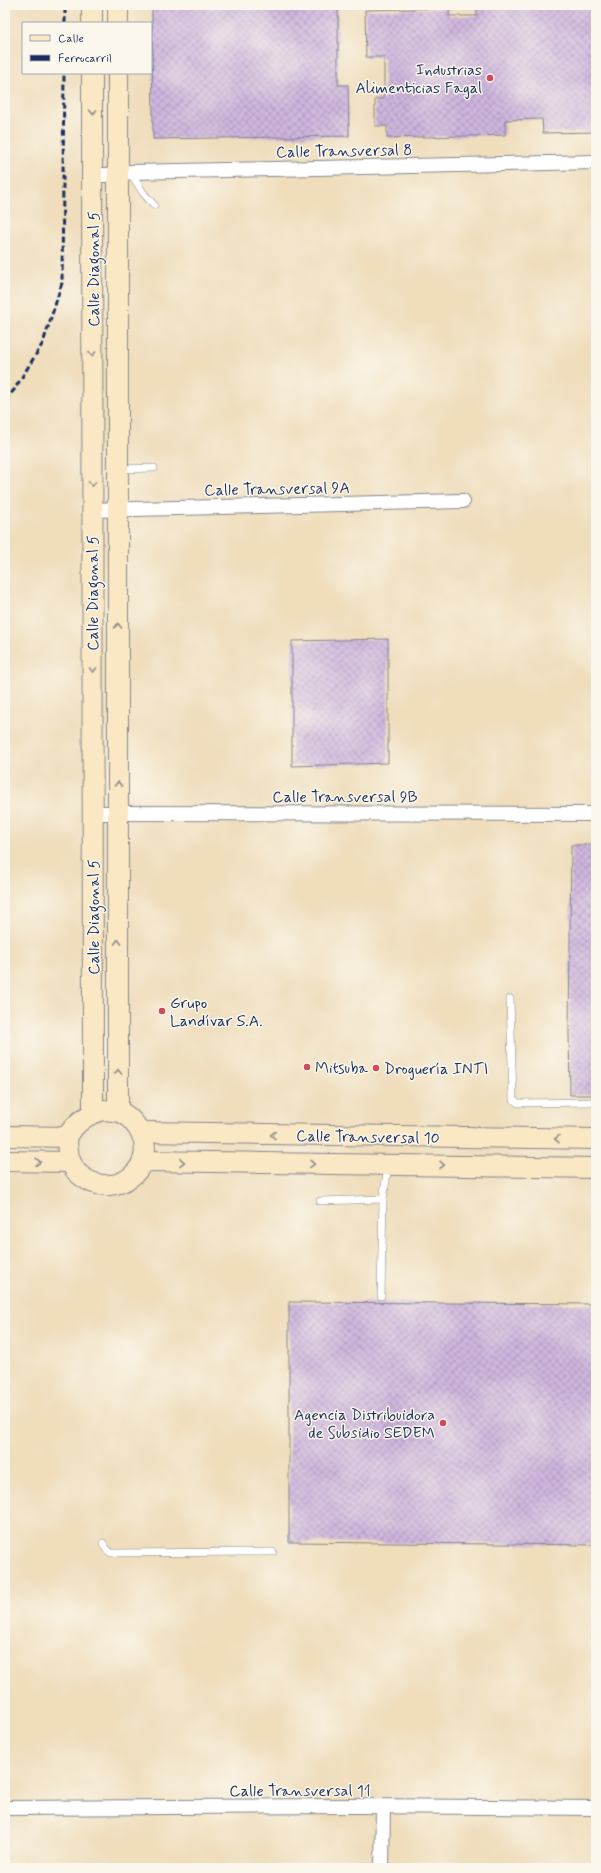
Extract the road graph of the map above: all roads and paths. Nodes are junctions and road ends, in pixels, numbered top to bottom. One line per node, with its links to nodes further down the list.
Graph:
1 (92, 5): 3 (main road)
2 (118, 5): 4 (main road)
3 (92, 22)
4 (118, 22)
5 (92, 74): 9 (main road, Calle Diagonal 5, one-way to 9)
6 (118, 74): 8 (main road, Calle Diagonal 5)
7 (596, 162): 8 (street, Calle Transversal 8)
8 (124, 173): 9 (street, Calle Transversal 8); 10 (lane); 12 (main road, Calle Diagonal 5)
9 (93, 175): 15 (main road, Calle Diagonal 5, one-way to 15)
10 (154, 205)
11 (154, 468): 12 (lane)
12 (117, 469): 14 (main road, Calle Diagonal 5)
13 (463, 501): 14 (street, Calle Transversal 9A)
14 (117, 509): 15 (street, Calle Transversal 9A); 17 (main road, Calle Diagonal 5, one-way to 14)
15 (92, 510): 16 (main road, Calle Diagonal 5, one-way to 16)
16 (93, 813): 17 (street, Calle Transversal 9B); 22 (main road, Calle Diagonal 5)
17 (119, 813): 18 (street, Calle Transversal 9B); 21 (main road, Calle Diagonal 5, one-way to 17)
18 (596, 814)
19 (510, 999): 20 (lane)
20 (596, 1102)
21 (118, 1111): 22 (main road); 23 (main road)
22 (93, 1113): 25 (main road)
23 (141, 1132): 26 (main road, Calle Transversal 10, one-way to 23); 29 (main road)
24 (5, 1136): 25 (main road)
25 (68, 1137): 30 (main road)
26 (389, 1137): 27 (main road, Calle Transversal 10, one-way to 26); 31 (main road)
27 (596, 1140)
28 (5, 1161): 30 (main road, one-way to 30)
29 (142, 1161): 30 (main road); 31 (main road, Calle Transversal 10, one-way to 31)
30 (70, 1162)
31 (389, 1165): 32 (main road, Calle Transversal 10, one-way to 32); 33 (lane)
32 (596, 1168)
33 (382, 1199): 34 (lane); 35 (lane)
34 (320, 1201)
35 (381, 1296)
36 (103, 1543): 37 (lane)
37 (273, 1552)
38 (383, 1807): 39 (street, Calle Transversal 11); 40 (street, Calle Transversal 11); 41 (street)
39 (5, 1808)
40 (596, 1808)
41 (382, 1868)

